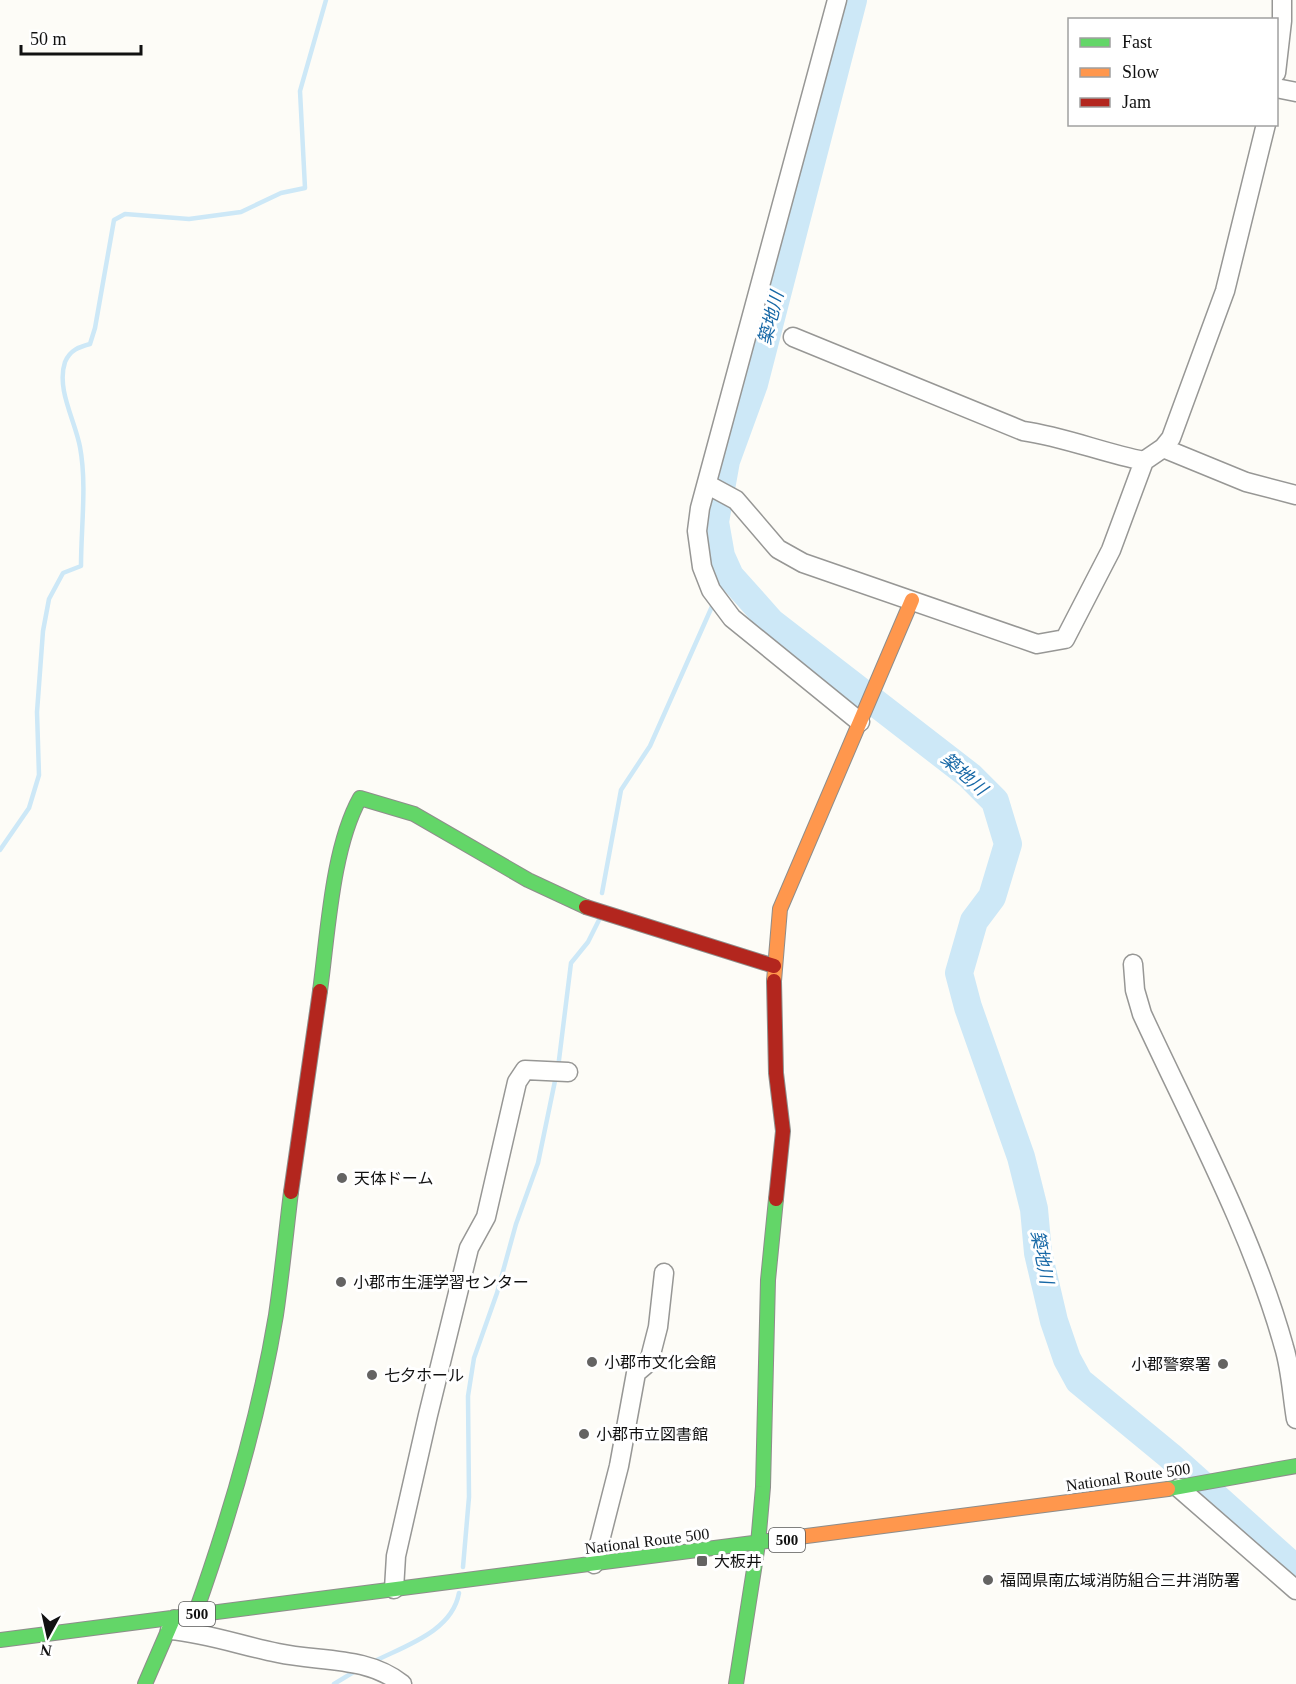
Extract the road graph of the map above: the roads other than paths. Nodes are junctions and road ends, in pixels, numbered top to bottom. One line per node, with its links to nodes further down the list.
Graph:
1 (837, 0): 13 (street)
2 (1281, 0): 3 (street)
3 (1278, 56)
4 (1278, 88): 5 (street)
5 (1296, 92)
6 (1265, 126): 8 (street)
7 (793, 337): 9 (street)
8 (1163, 448): 9 (street); 11 (street)
9 (1144, 461): 12 (street)
10 (712, 487): 12 (street)
11 (1296, 495)
12 (912, 600): 13 (main road)
13 (861, 719): 15 (main road)
14 (1133, 964): 18 (street)
15 (774, 966): 21 (main road); 25 (main road)
16 (568, 1072): 23 (street)
17 (664, 1273): 22 (street)
18 (1296, 1419)
19 (1296, 1466): 20 (main road, National Route 500 / 500)
20 (1179, 1488): 21 (main road, National Route 500 / 500); 24 (street)
21 (758, 1544): 22 (main road, National Route 500 / 500); 30 (main road)
22 (594, 1564): 23 (main road, National Route 500 / 500)
23 (394, 1589): 25 (main road, National Route 500 / 500)
24 (1296, 1590)
25 (195, 1614): 26 (main road, National Route 500 / 500)
26 (172, 1623): 27 (main road, National Route 500 / 500); 28 (main road); 29 (street)
27 (0, 1640)
28 (145, 1684)
29 (402, 1684)
30 (736, 1684)

